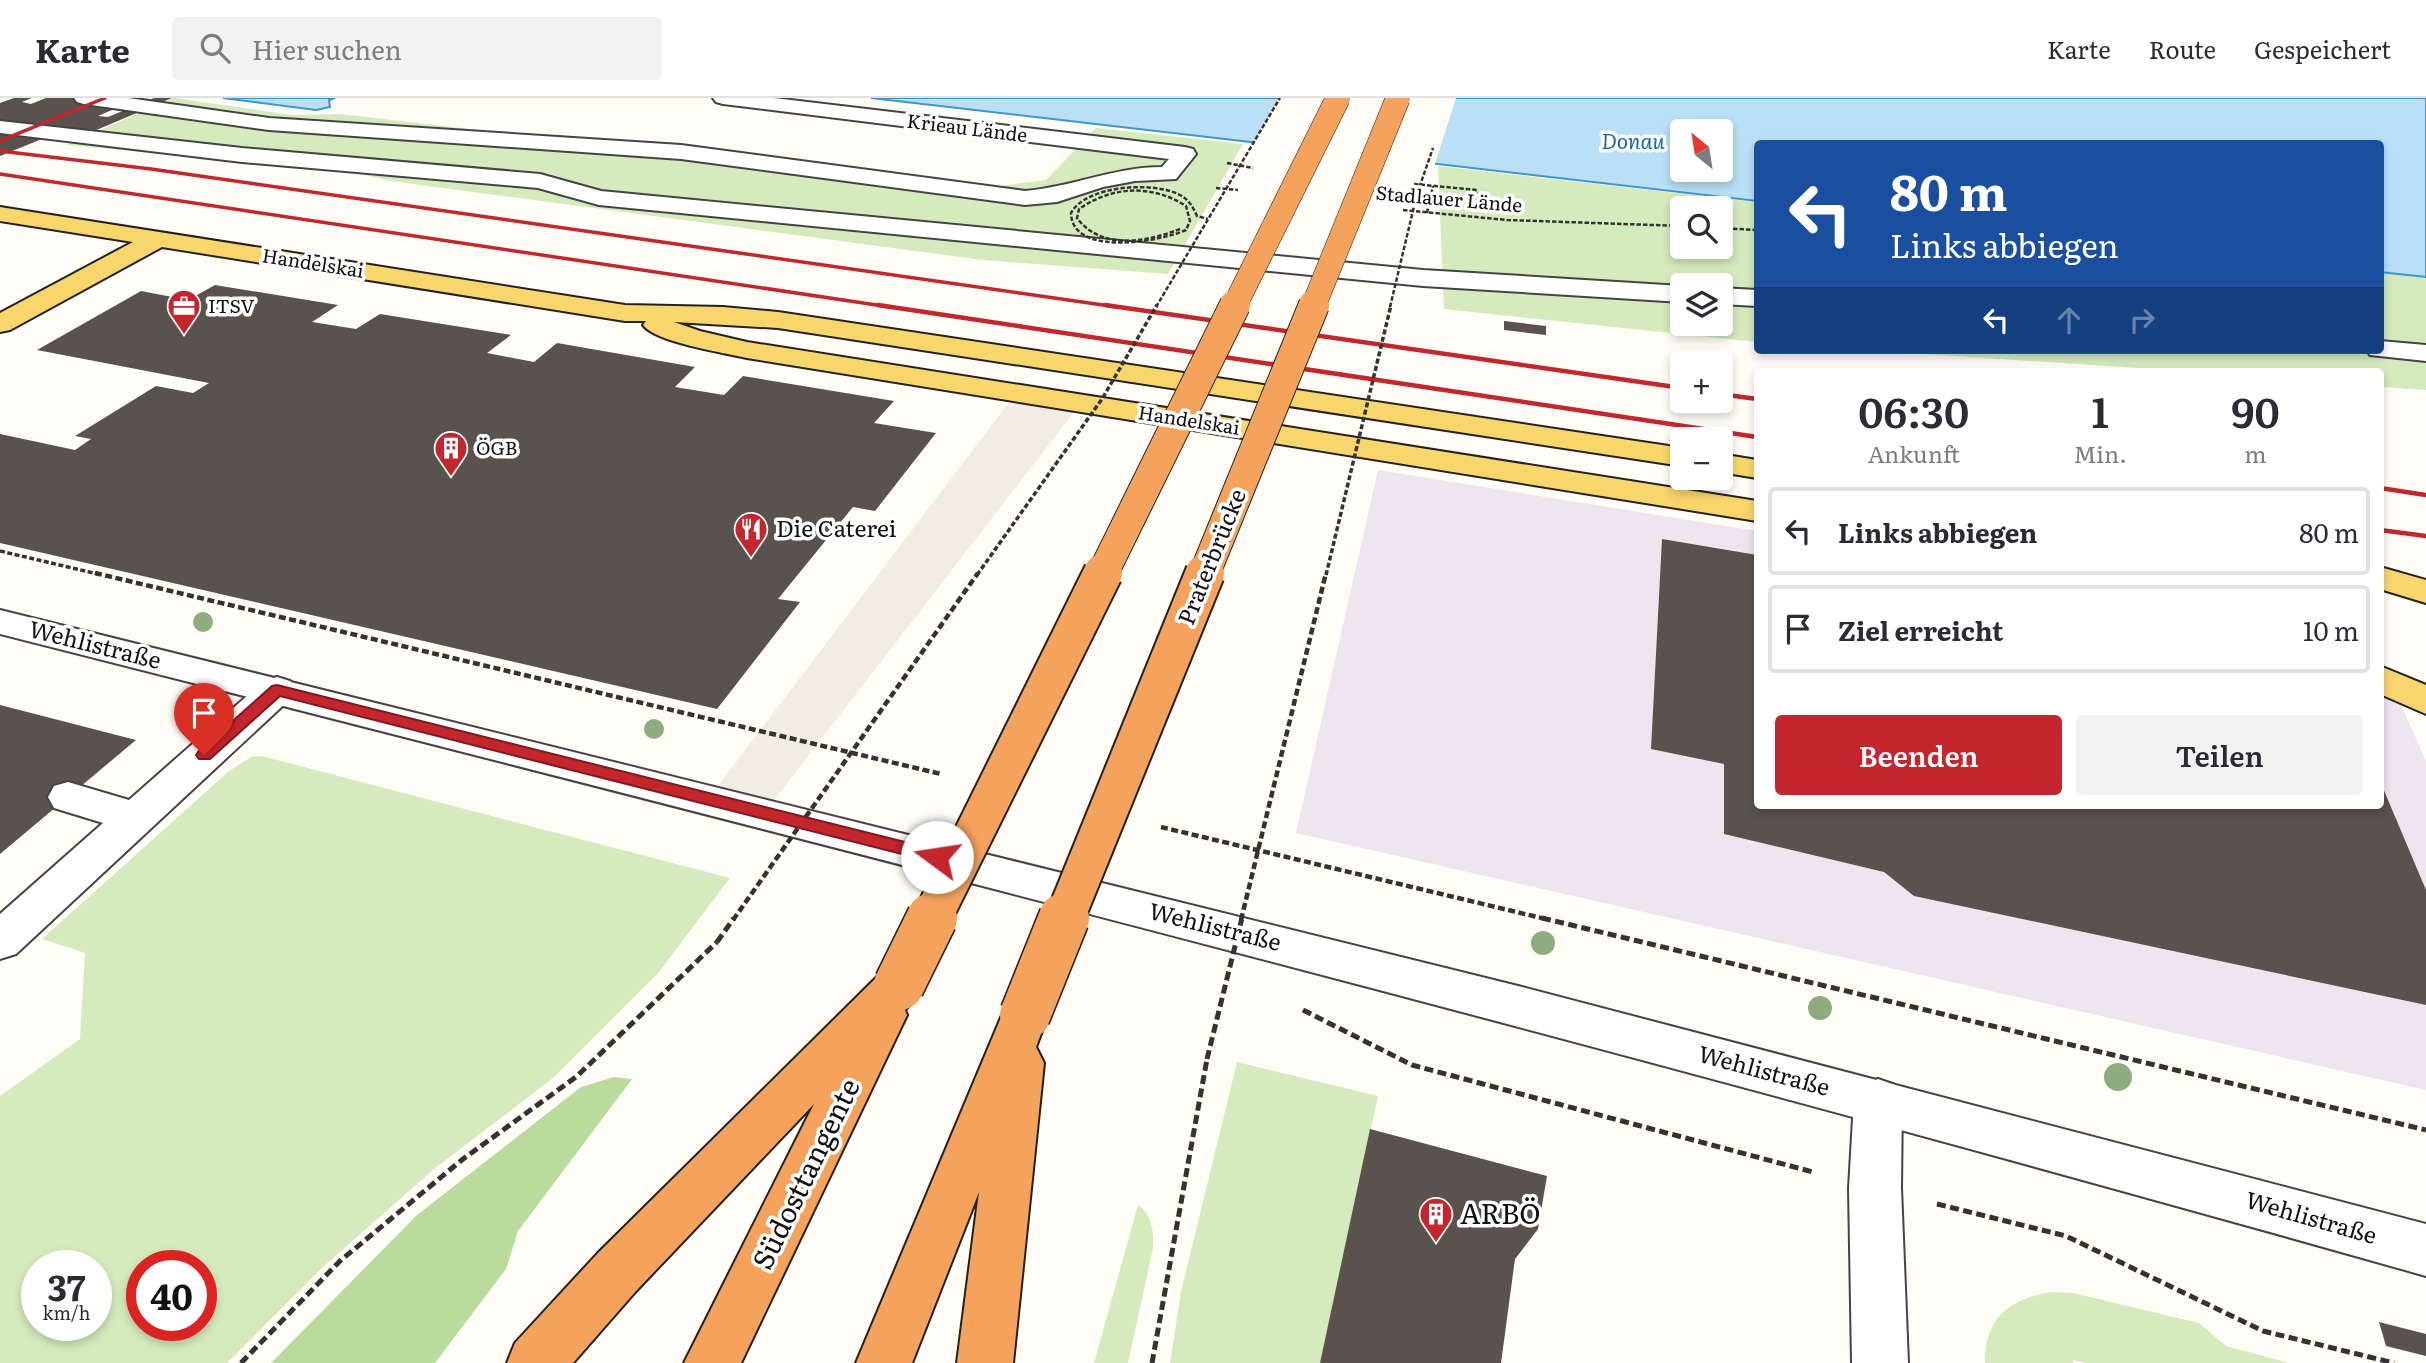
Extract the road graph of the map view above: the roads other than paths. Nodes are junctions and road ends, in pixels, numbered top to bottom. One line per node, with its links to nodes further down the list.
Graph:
1 (84, 98): 6 (street)
2 (723, 98): 6 (street, Krieau Lände)
3 (1338, 98): 36 (highway, bridge)
4 (1398, 98): 37 (highway, Praterbrücke, bridge)
5 (0, 127): 9 (street)
6 (820, 172): 8 (street)
7 (689, 184): 9 (street)
8 (766, 187)
9 (582, 192): 14 (street)
10 (0, 214): 11 (main road, Handelskai)
11 (119, 233): 12 (main road, Handelskai); 13 (main road)
12 (160, 238): 17 (main road, Handelskai); 18 (main road)
13 (85, 250)
14 (1670, 293)
15 (1733, 297): 16 (street)
16 (1754, 299)
17 (625, 313): 21 (main road, Handelskai); 24 (main road, Handelskai)
18 (0, 324)
19 (2384, 349): 20 (street)
20 (2426, 353)
21 (1670, 455)
22 (1733, 465): 23 (main road)
23 (1754, 469)
24 (1754, 511)
25 (2384, 579): 26 (main road)
26 (2426, 592)
27 (2384, 597): 28 (main road)
28 (2426, 600)
29 (0, 622): 31 (street, Wehlistraße)
30 (2384, 681): 32 (main road)
31 (277, 690): 34 (street); 38 (street, Wehlistraße)
32 (2426, 701)
33 (68, 797): 34 (street)
34 (137, 818): 35 (street)
35 (0, 942)
36 (899, 985): 40 (highway); 41 (highway, Südosttangente)
37 (1025, 1015): 42 (highway); 43 (highway)
38 (1878, 1101): 39 (street, Wehlistraße); 44 (street)
39 (2426, 1250)
40 (535, 1363)
41 (712, 1363)
42 (884, 1363)
43 (985, 1363)
44 (1880, 1363)

